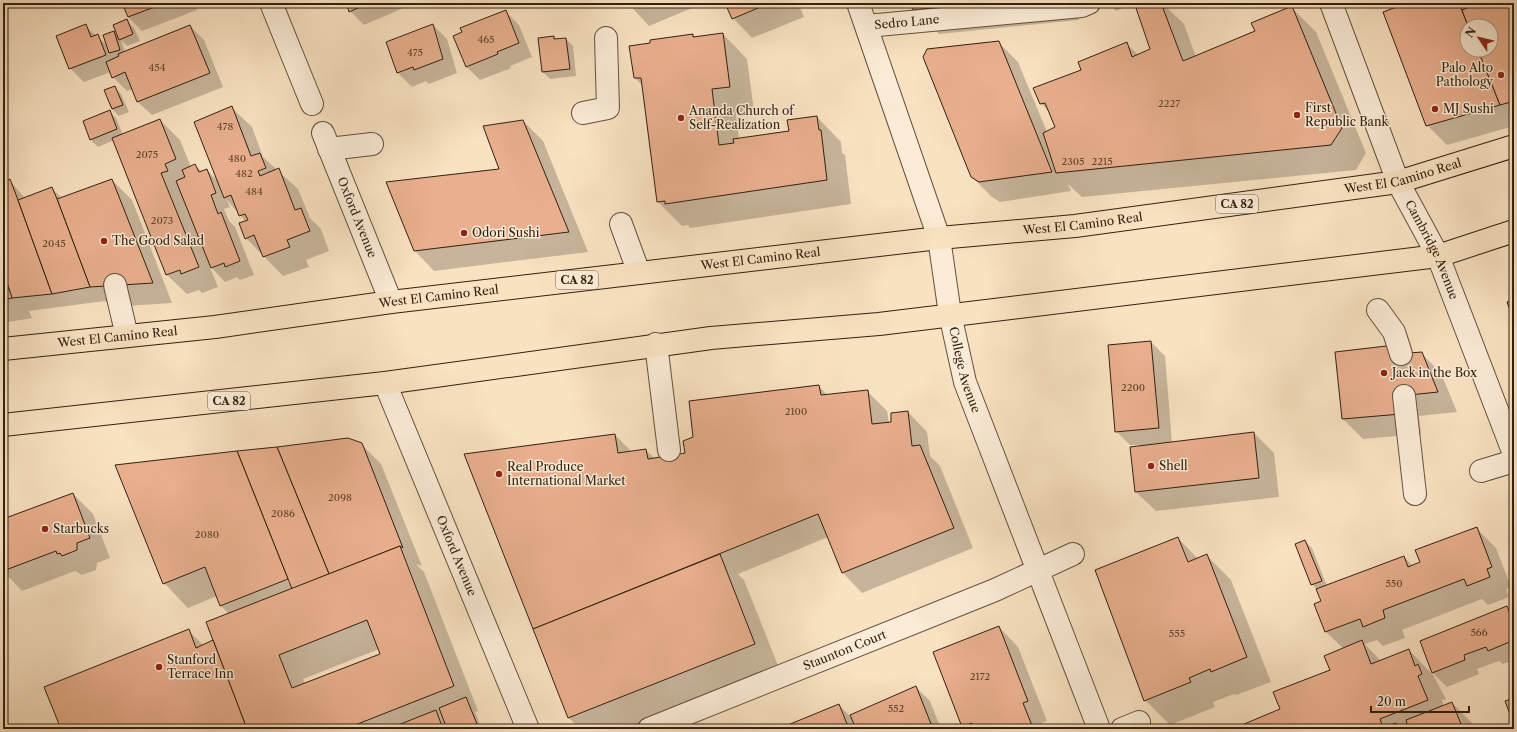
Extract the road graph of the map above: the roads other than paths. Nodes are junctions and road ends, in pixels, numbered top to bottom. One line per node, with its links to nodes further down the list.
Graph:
1 (271, 3): 7 (street)
2 (858, 3): 5 (street, College Avenue)
3 (1089, 3): 5 (street, Sedro Lane)
4 (1331, 3): 11 (street, Cambridge Avenue)
5 (867, 26): 14 (street, College Avenue)
6 (606, 38): 8 (street)
7 (312, 104)
8 (583, 112)
9 (372, 144): 18 (street, Oxford Avenue)
10 (1514, 146): 11 (main road, West El Camino Real / CA 82)
11 (1398, 182): 14 (main road, West El Camino Real / CA 82); 15 (street, Cambridge Avenue)
12 (621, 224): 16 (street)
13 (1514, 231): 15 (main road, CA 82)
14 (940, 238): 16 (main road, West El Camino Real / CA 82); 20 (street, College Avenue)
15 (1438, 256): 20 (main road, CA 82); 29 (street, Cambridge Avenue)
16 (639, 273): 18 (main road, West El Camino Real / CA 82)
17 (115, 285): 21 (street)
18 (391, 302): 21 (main road, West El Camino Real / CA 82)
19 (1378, 310): 24 (street)
20 (950, 314): 22 (main road, CA 82); 34 (street, College Avenue)
21 (127, 336): 23 (main road, West El Camino Real / CA 82)
22 (656, 344): 25 (main road, CA 82); 28 (street)
23 (3, 348)
24 (1401, 354)
25 (385, 383): 27 (main road, CA 82); 35 (street, Oxford Avenue)
26 (1404, 396): 32 (street)
27 (3, 425)
28 (670, 450)
29 (1514, 454)
30 (1514, 460): 31 (street)
31 (1481, 471)
32 (1415, 494)
33 (1073, 554): 34 (street, Staunton Court)
34 (1039, 570): 36 (street, Staunton Court); 37 (street, College Avenue)
35 (528, 729)
36 (649, 729)
37 (1099, 729)

